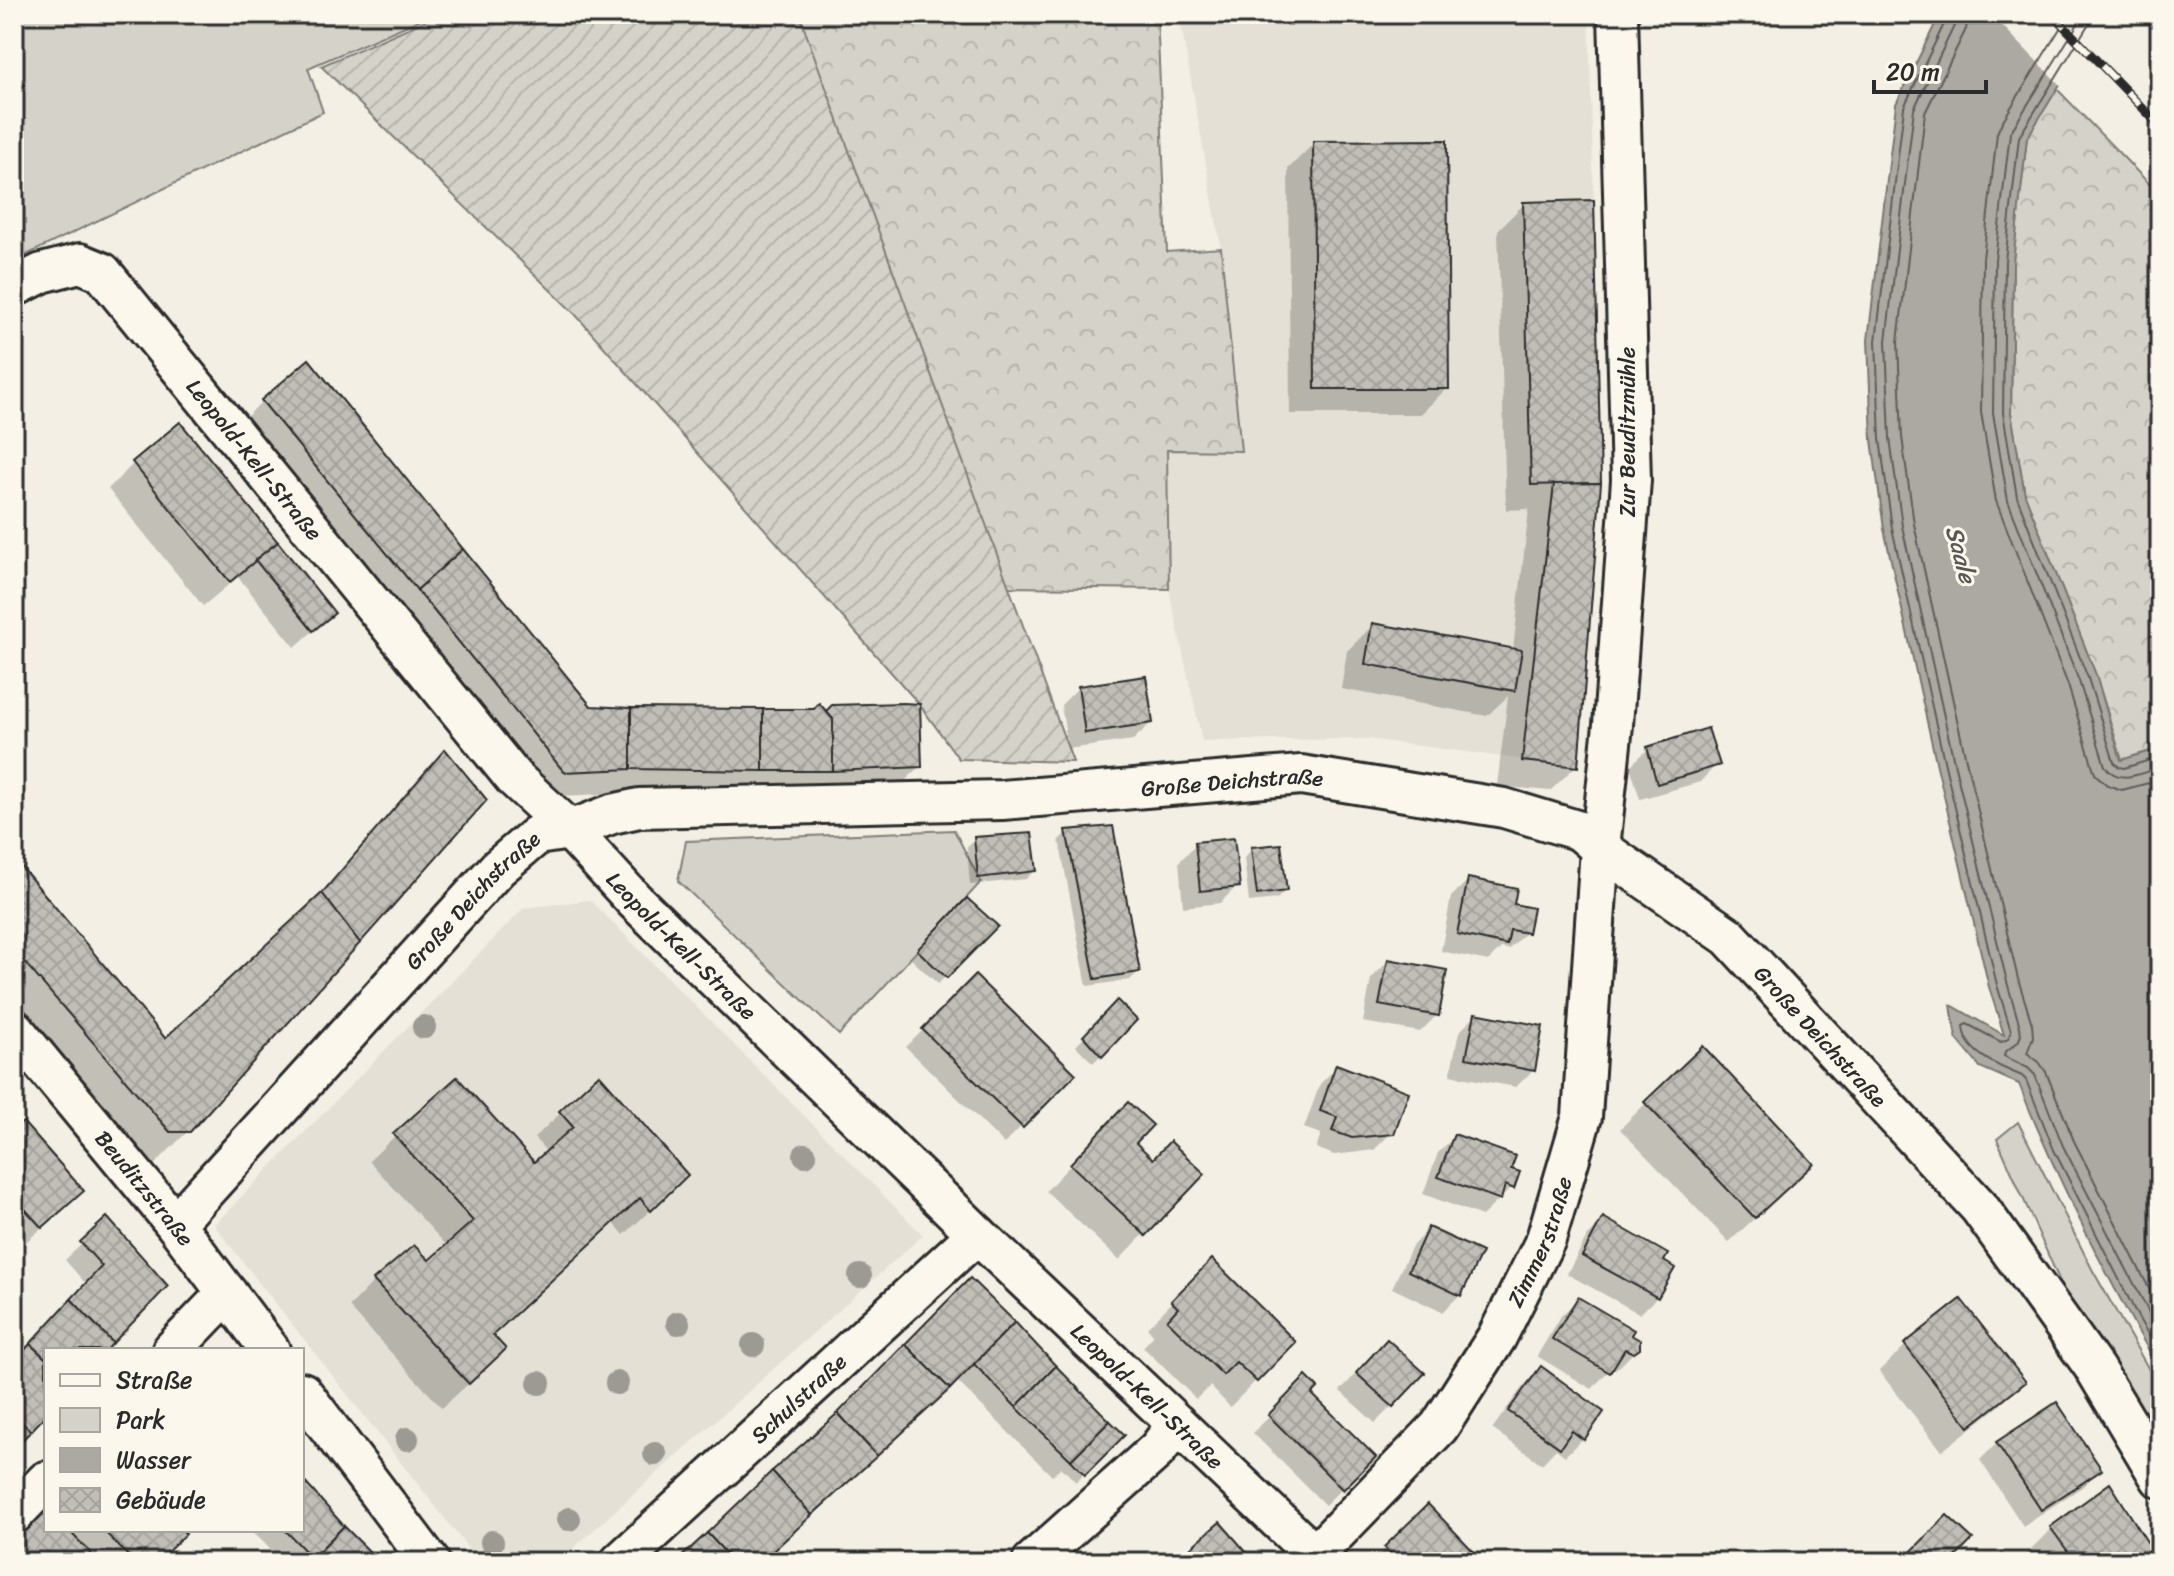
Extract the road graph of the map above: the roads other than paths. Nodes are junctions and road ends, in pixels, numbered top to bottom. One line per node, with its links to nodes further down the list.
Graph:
1 (1618, 14): 4 (street, Zur Beuditzmühle)
2 (14, 287): 3 (street, Leopold-Kell-Straße)
3 (570, 830): 4 (street, Große Deichstraße); 6 (street, Große Deichstraße); 7 (street, Leopold-Kell-Straße)
4 (1600, 848): 13 (street, Große Deichstraße); 16 (street, Zimmerstraße)
5 (14, 1029): 6 (street, Beuditzstraße)
6 (175, 1224): 8 (street, Beuditzstraße)
7 (977, 1234): 12 (street, Leopold-Kell-Straße); 18 (street, Schulstraße)
8 (227, 1293): 9 (street); 10 (street, Beuditzstraße)
9 (174, 1348)
10 (268, 1348)
11 (304, 1395): 17 (street)
12 (1177, 1424): 16 (street, Leopold-Kell-Straße); 19 (street)
13 (2160, 1478)
14 (44, 1483): 15 (street)
15 (14, 1514)
16 (1315, 1560)
17 (430, 1562)
18 (620, 1562)
19 (1032, 1562)

